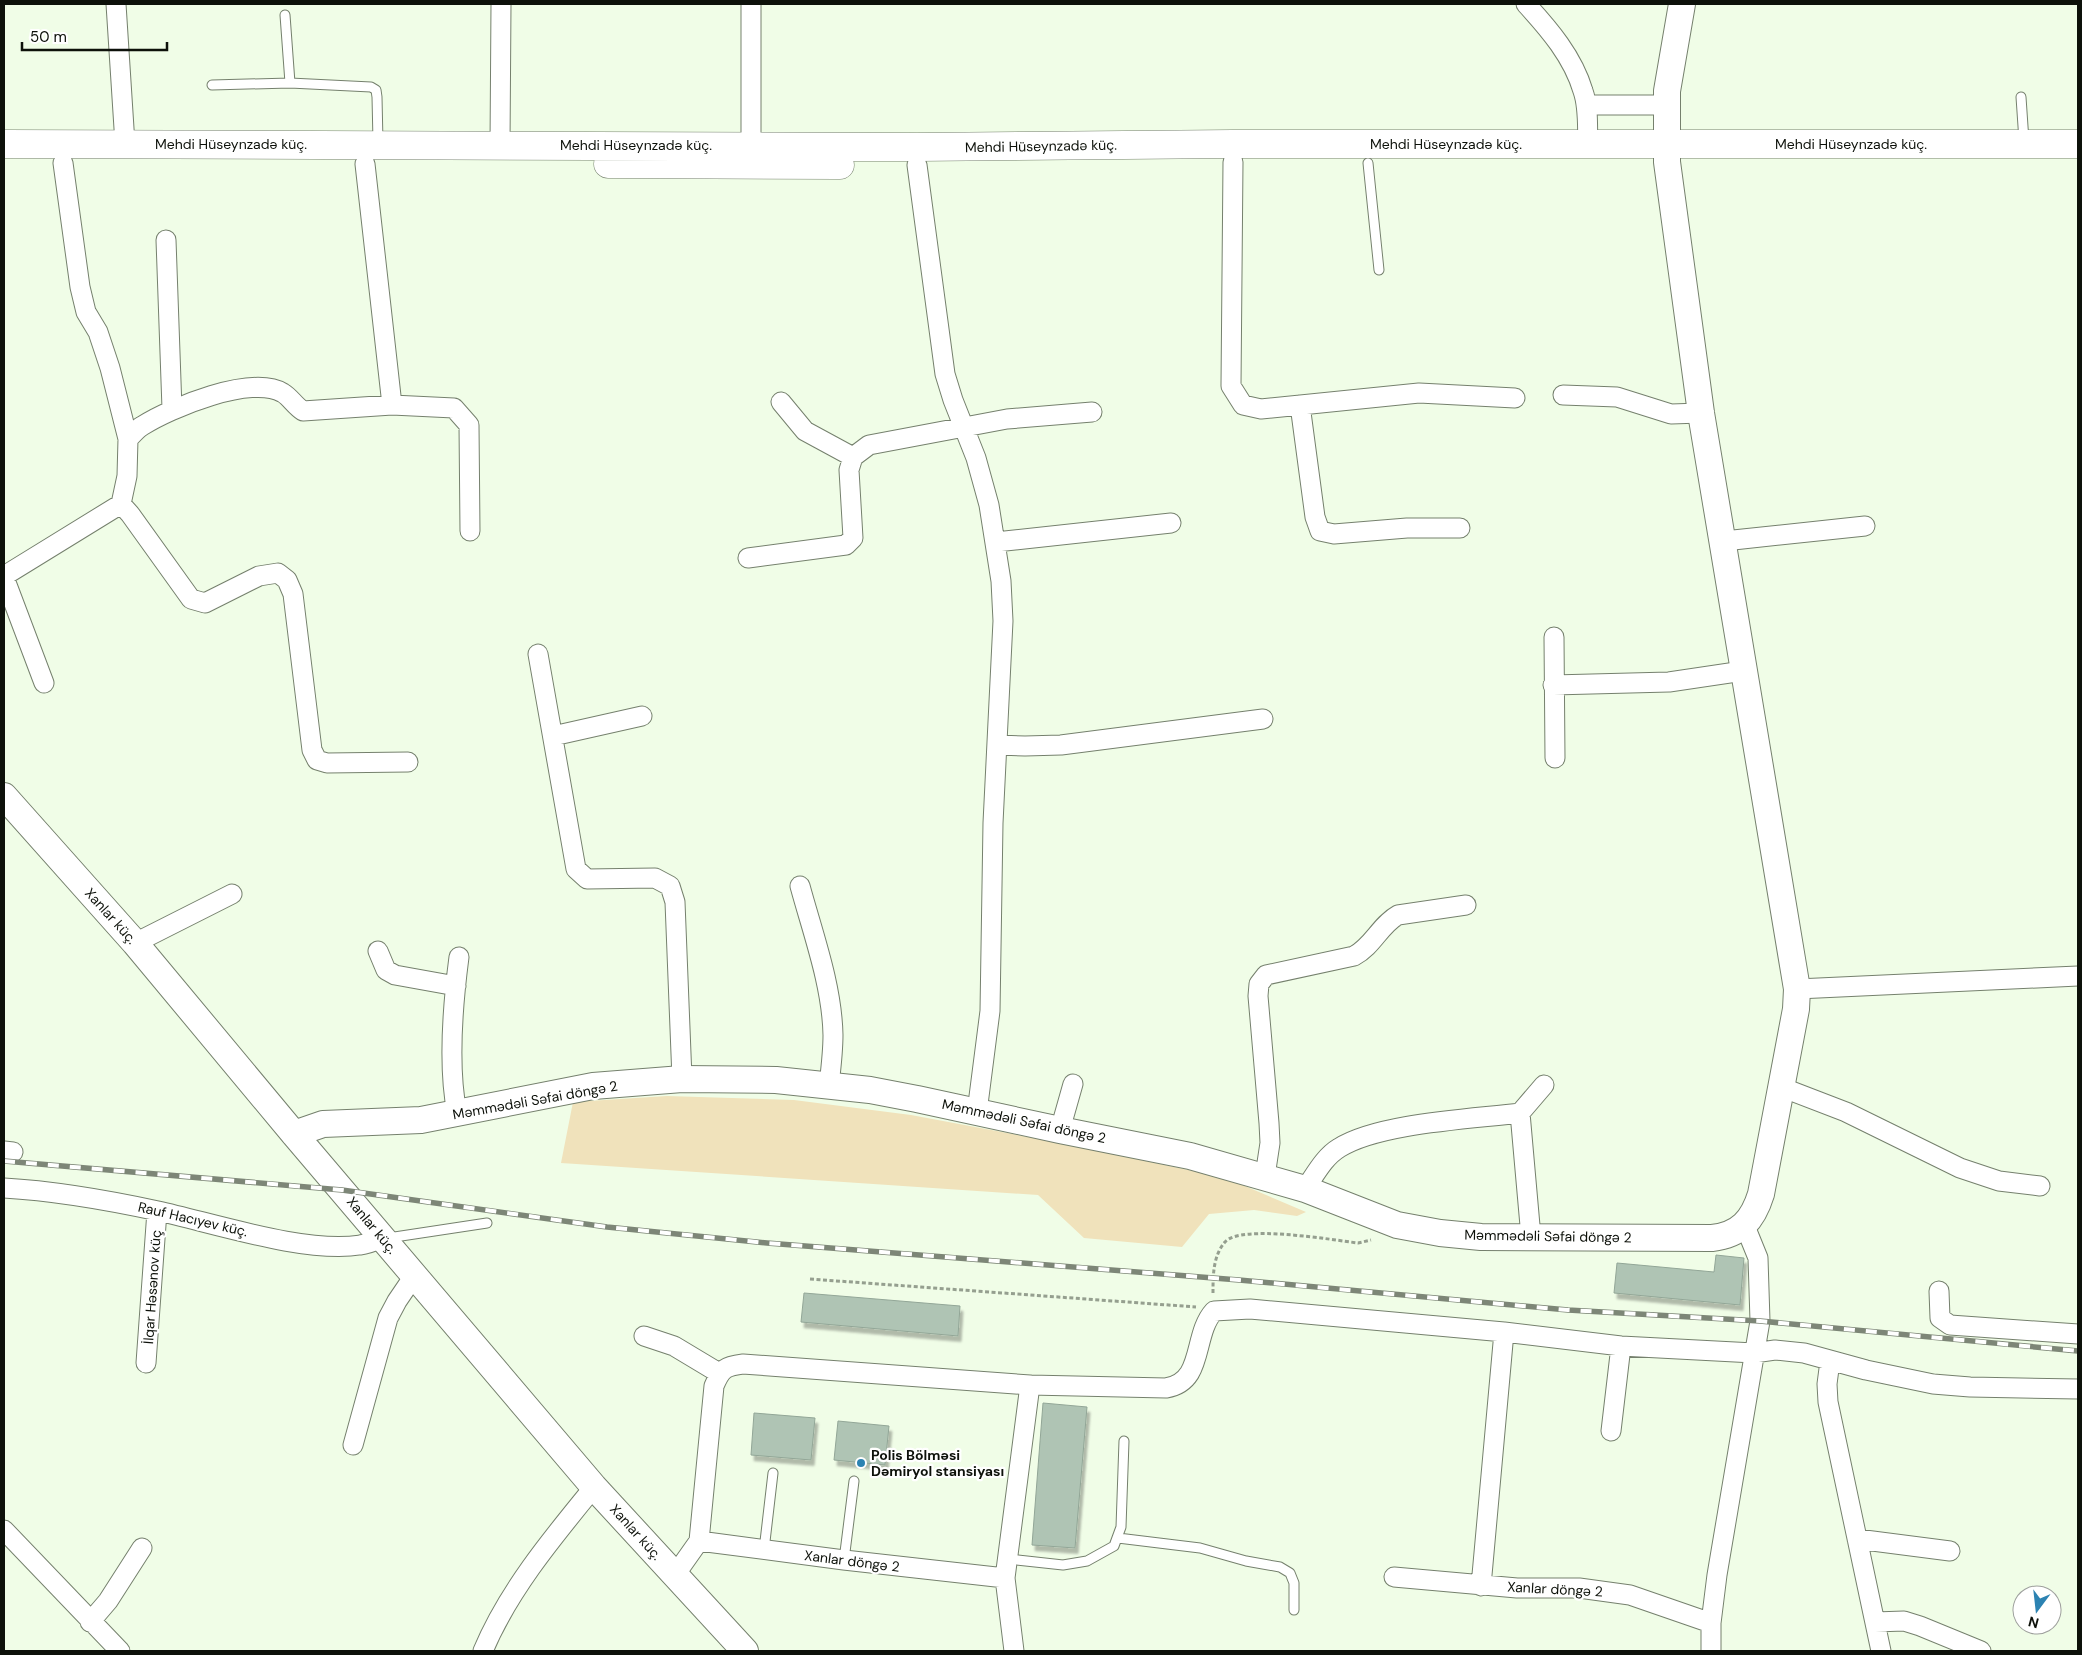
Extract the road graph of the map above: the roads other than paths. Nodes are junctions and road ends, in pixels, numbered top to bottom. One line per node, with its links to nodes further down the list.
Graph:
1 (116, 4): 13 (street)
2 (501, 4): 16 (street)
3 (751, 4): 18 (street)
4 (1526, 4): 10 (street)
5 (1682, 4): 11 (street)
6 (285, 15): 7 (lane)
7 (290, 83): 8 (lane); 20 (lane)
8 (212, 85)
9 (2021, 97): 14 (lane)
10 (1586, 104): 11 (street); 17 (street)
11 (1666, 104): 19 (street)
12 (4, 144): 13 (main road, Mehdi Hüseynzadə küç.)
13 (125, 144): 20 (main road, Mehdi Hüseynzadə küç.)
14 (2024, 144): 15 (main road, Mehdi Hüseynzadə küç.); 19 (main road, Mehdi Hüseynzadə küç.)
15 (2078, 144)
16 (500, 145): 18 (main road, Mehdi Hüseynzadə küç.); 20 (main road, Mehdi Hüseynzadə küç.)
17 (1588, 145): 18 (main road, Mehdi Hüseynzadə küç.); 19 (main road, Mehdi Hüseynzadə küç.)
18 (751, 146)
19 (1667, 153): 24 (main road, Mehdi Hüseynzadə küç.); 25 (main road, Mehdi Hüseynzadə küç.); 36 (street)
20 (372, 155): 21 (main road, Mehdi Hüseynzadə küç.); 26 (main road, Mehdi Hüseynzadə küç.); 32 (street)
21 (63, 162): 23 (main road, Mehdi Hüseynzadə küç.); 38 (street)
22 (1233, 162): 24 (main road, Mehdi Hüseynzadə küç.); 26 (main road, Mehdi Hüseynzadə küç.); 33 (street)
23 (4, 163)
24 (1368, 163): 28 (lane)
25 (2078, 163)
26 (917, 165): 37 (street)
27 (166, 240): 34 (street)
28 (1379, 270)
29 (1563, 395): 36 (street)
30 (1515, 398): 33 (street)
31 (781, 402): 39 (street)
32 (392, 405): 34 (street); 44 (street)
33 (1300, 405): 43 (street)
34 (172, 409): 38 (street)
35 (1092, 412): 37 (street)
36 (1701, 413): 45 (street)
37 (963, 426): 39 (street); 46 (street)
38 (128, 439): 40 (street)
39 (853, 457): 47 (street)
40 (121, 504): 48 (street); 59 (street)
41 (1171, 523): 46 (street)
42 (1865, 526): 45 (street)
43 (1460, 528)
44 (470, 531)
45 (1724, 541): 51 (street)
46 (996, 542): 57 (street)
47 (748, 558)
48 (4, 576): 52 (street)
49 (1554, 636): 53 (street)
50 (538, 654): 56 (street)
51 (1743, 671): 53 (street); 69 (street)
52 (44, 683)
53 (1553, 685): 58 (street)
54 (642, 716): 56 (street)
55 (1263, 719): 57 (street)
56 (553, 736): 70 (street)
57 (997, 745): 75 (street)
58 (1555, 758)
59 (408, 762)
60 (4, 796): 64 (street, Xanlar küç.)
61 (800, 886): 72 (street)
62 (232, 894): 64 (street)
63 (1466, 905): 80 (street)
64 (135, 943): 79 (street, Xanlar küç.)
65 (378, 951): 68 (street)
66 (460, 957): 68 (street)
67 (2078, 976): 69 (street)
68 (456, 986): 76 (street)
69 (1797, 989): 74 (street)
70 (682, 1079): 72 (street, Məmmədəli Səfai döngə 2); 76 (street, Məmmədəli Səfai döngə 2)
71 (1072, 1084): 78 (street)
72 (829, 1085): 75 (street, Məmmədəli Səfai döngə 2)
73 (1544, 1085): 77 (street)
74 (1782, 1087): 81 (street); 86 (street)
75 (978, 1112): 78 (street, Məmmədəli Səfai döngə 2)
76 (457, 1113): 79 (street, Məmmədəli Səfai döngə 2)
77 (1520, 1113): 83 (street); 88 (street)
78 (1060, 1130): 80 (street, Məmmədəli Səfai döngə 2)
79 (294, 1134): 87 (street, Xanlar küç.)
80 (1265, 1176): 83 (street, Məmmədəli Səfai döngə 2)
81 (2040, 1186)
82 (4, 1188): 84 (street, Rauf Hacıyev küç.)
83 (1305, 1189): 88 (street, Məmmədəli Səfai döngə 2)
84 (157, 1211): 87 (street, Rauf Hacıyev küç.); 97 (street, İlqar Həsənov küç)
85 (487, 1223): 87 (lane)
86 (1745, 1226): 88 (street, Məmmədəli Səfai döngə 2); 95 (street)
87 (382, 1238): 89 (street, Xanlar küç.)
88 (1530, 1238)
89 (414, 1276): 103 (street); 106 (street, Xanlar küç.)
90 (1939, 1292): 92 (street)
91 (1504, 1332): 94 (street); 99 (street); 119 (street)
92 (2078, 1334)
93 (644, 1336): 98 (street)
94 (1621, 1346): 95 (street); 101 (street)
95 (1754, 1353): 96 (street); 122 (street)
96 (1830, 1361): 100 (street); 109 (street)
97 (146, 1363)
98 (719, 1373): 99 (street); 110 (street)
99 (1030, 1384): 114 (street)
100 (2078, 1389)
101 (1611, 1431)
102 (1124, 1441): 108 (lane)
103 (353, 1445)
104 (773, 1474): 112 (lane)
105 (854, 1482): 115 (lane)
106 (594, 1487): 116 (street, Xanlar küç.); 125 (street)
107 (4, 1530): 121 (street)
108 (1118, 1538): 114 (lane); 120 (lane)
109 (1857, 1539): 113 (street); 123 (street)
110 (699, 1541): 112 (street, Xanlar döngə 2); 116 (street)
111 (142, 1548): 121 (street)
112 (764, 1550): 115 (street, Xanlar döngə 2)
113 (1950, 1552)
114 (1008, 1558): 118 (street)
115 (844, 1560): 118 (street, Xanlar döngə 2)
116 (674, 1575): 126 (street, Xanlar küç.)
117 (1394, 1577): 119 (street, Xanlar döngə 2)
118 (1005, 1578): 127 (street)
119 (1481, 1586): 122 (street, Xanlar döngə 2)
120 (1294, 1610)
121 (90, 1622): 124 (street)
122 (1711, 1622): 128 (street)
123 (1875, 1622): 129 (street); 130 (street)
124 (120, 1651)
125 (483, 1651)
126 (745, 1651)
127 (1014, 1651)
128 (1711, 1651)
129 (1881, 1651)
130 (1981, 1651)

